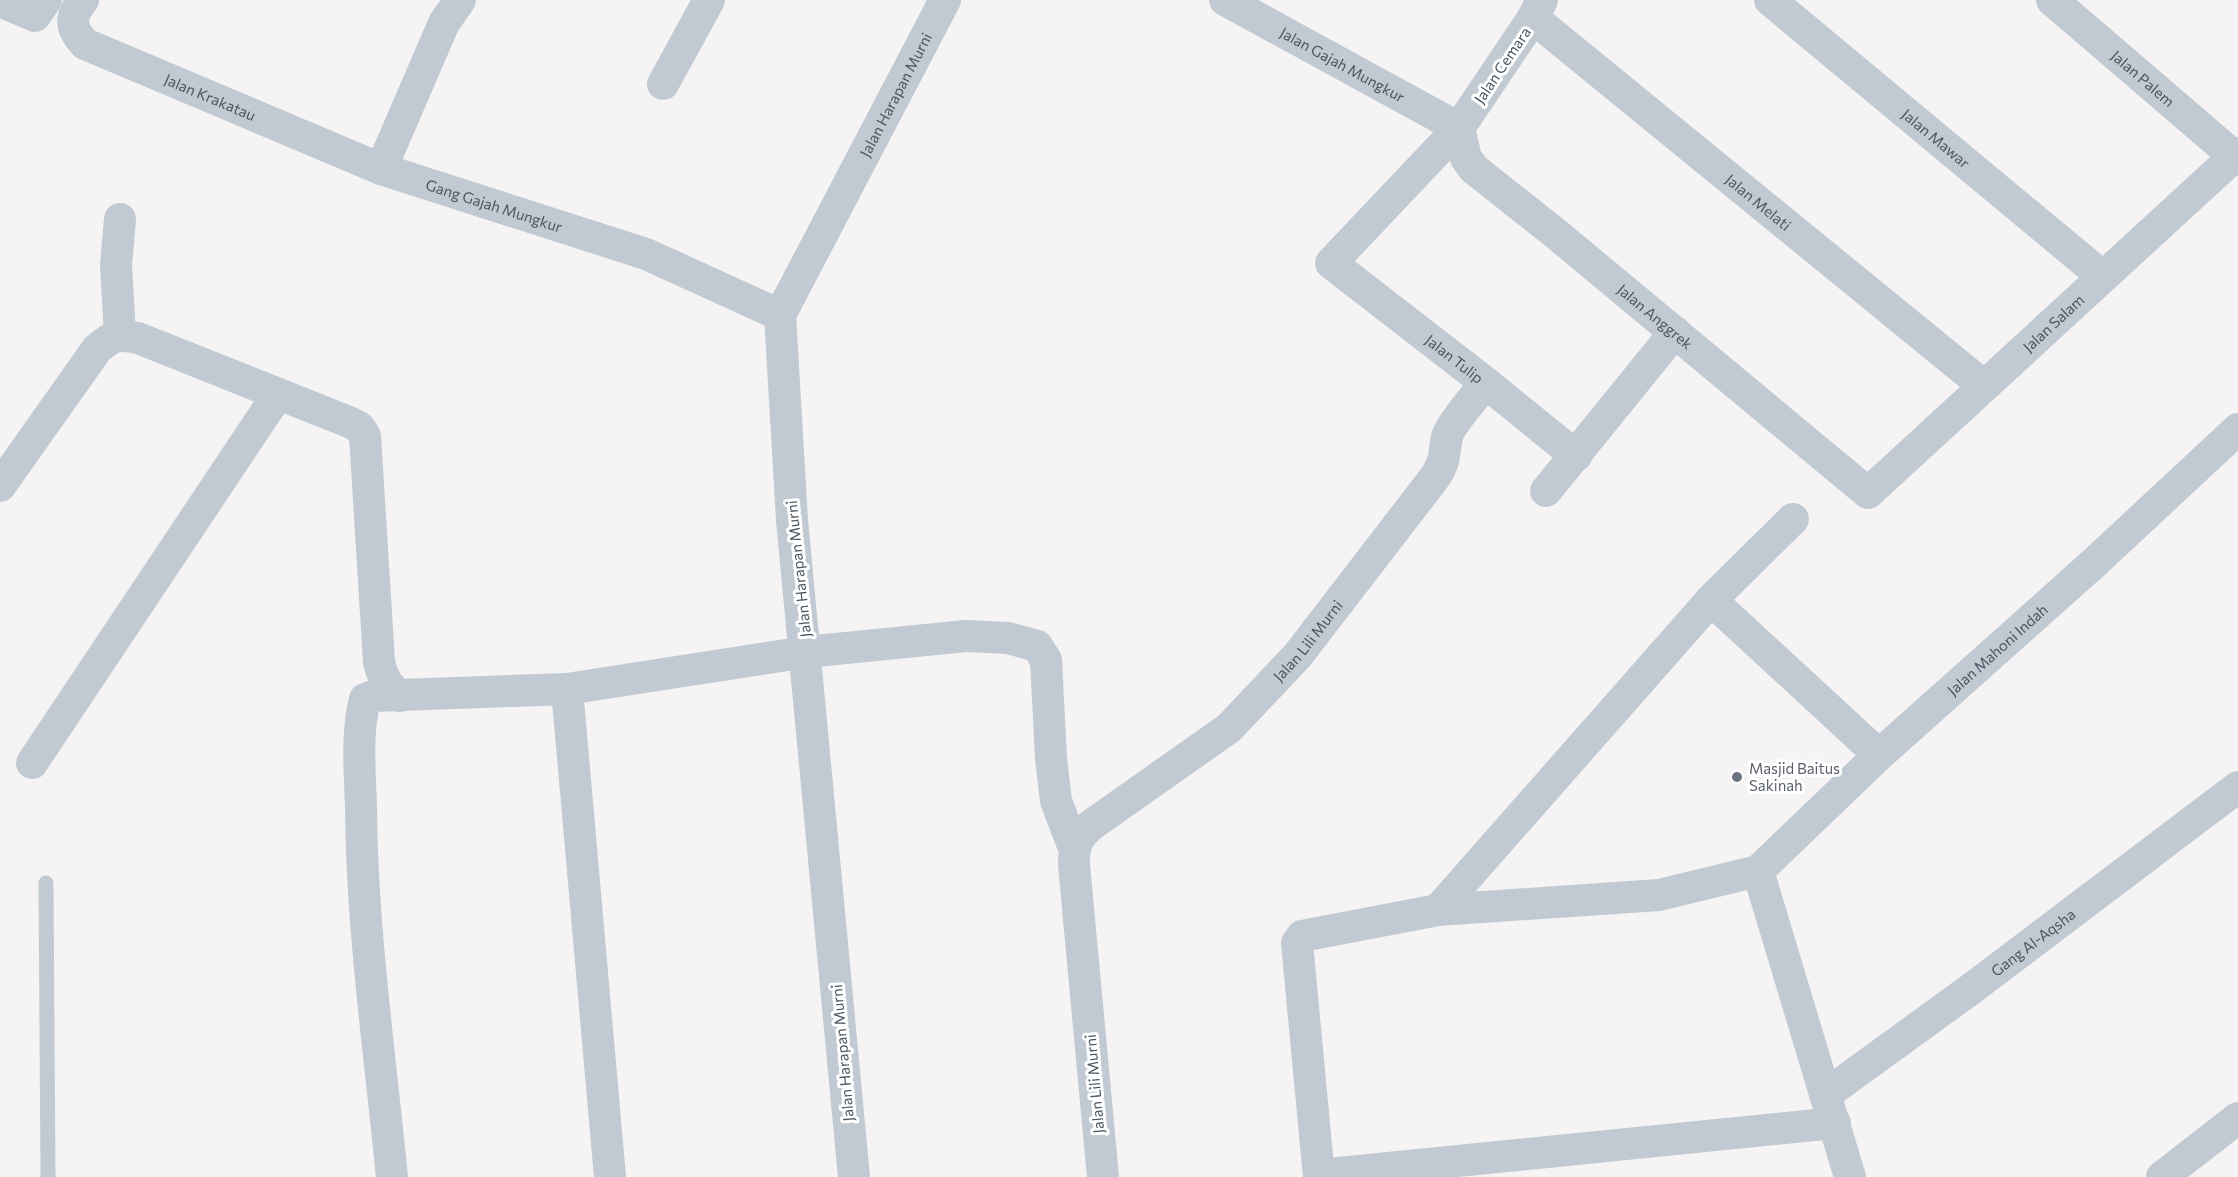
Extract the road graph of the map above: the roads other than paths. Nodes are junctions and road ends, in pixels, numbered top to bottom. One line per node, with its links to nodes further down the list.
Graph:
1 (46, 0): 9 (street)
2 (83, 0): 14 (street, Jalan Krakatau)
3 (460, 0): 14 (street)
4 (709, 0): 11 (street)
5 (945, 0): 18 (street, Jalan Harapan Murni)
6 (1226, 0): 12 (street, Jalan Gajah Mungkur)
7 (1770, 0): 17 (street, Jalan Mawar)
8 (2052, 0): 13 (street, Jalan Palem)
9 (0, 1)
10 (1537, 9): 12 (street, Jalan Cemara); 22 (street, Jalan Melati)
11 (663, 84)
12 (1459, 128): 16 (street, Jalan Cemara); 19 (street, Jalan Anggrek)
13 (2236, 155): 17 (street, Jalan Salam)
14 (381, 169): 18 (street, Gang Gajah Mungkur)
15 (120, 219): 20 (street)
16 (1330, 263): 21 (street, Jalan Tulip)
17 (2102, 276): 22 (street, Jalan Salam)
18 (780, 315): 31 (street, Jalan Harapan Murni)
19 (1675, 332): 25 (street); 28 (street, Jalan Anggrek)
20 (120, 335): 23 (street); 26 (street)
21 (1486, 383): 25 (street, Jalan Tulip); 37 (street, Jalan Lili Murni)
22 (1984, 386): 28 (street, Jalan Salam)
23 (278, 394): 33 (street); 35 (street)
24 (2238, 429): 34 (street, Jalan Mahoni Indah)
25 (1576, 456): 27 (street)
26 (0, 486)
27 (1545, 490)
28 (1868, 493)
29 (1793, 519): 30 (street)
30 (1711, 600): 34 (street); 40 (street)
31 (806, 652): 32 (street, Jalan Lili Murni); 37 (street, Jalan Lili Murni); 47 (street, Jalan Harapan Murni)
32 (567, 689): 33 (street, Jalan Lili Murni); 46 (street)
33 (400, 696): 45 (street, Jalan Lili Murni)
34 (1879, 755): 38 (street, Jalan Mahoni Indah)
35 (32, 763)
36 (2238, 787): 41 (street, Gang Al-Aqsha)
37 (1074, 848): 48 (street, Jalan Lili Murni)
38 (1758, 872): 40 (street); 41 (street)
39 (46, 883): 44 (lane)
40 (1438, 910): 43 (street)
41 (1830, 1109): 43 (street); 49 (street)
42 (2238, 1118): 50 (street)
43 (1319, 1176)
44 (48, 1177)
45 (392, 1177)
46 (610, 1177)
47 (854, 1177)
48 (1103, 1177)
49 (1850, 1177)
50 (2162, 1177)

